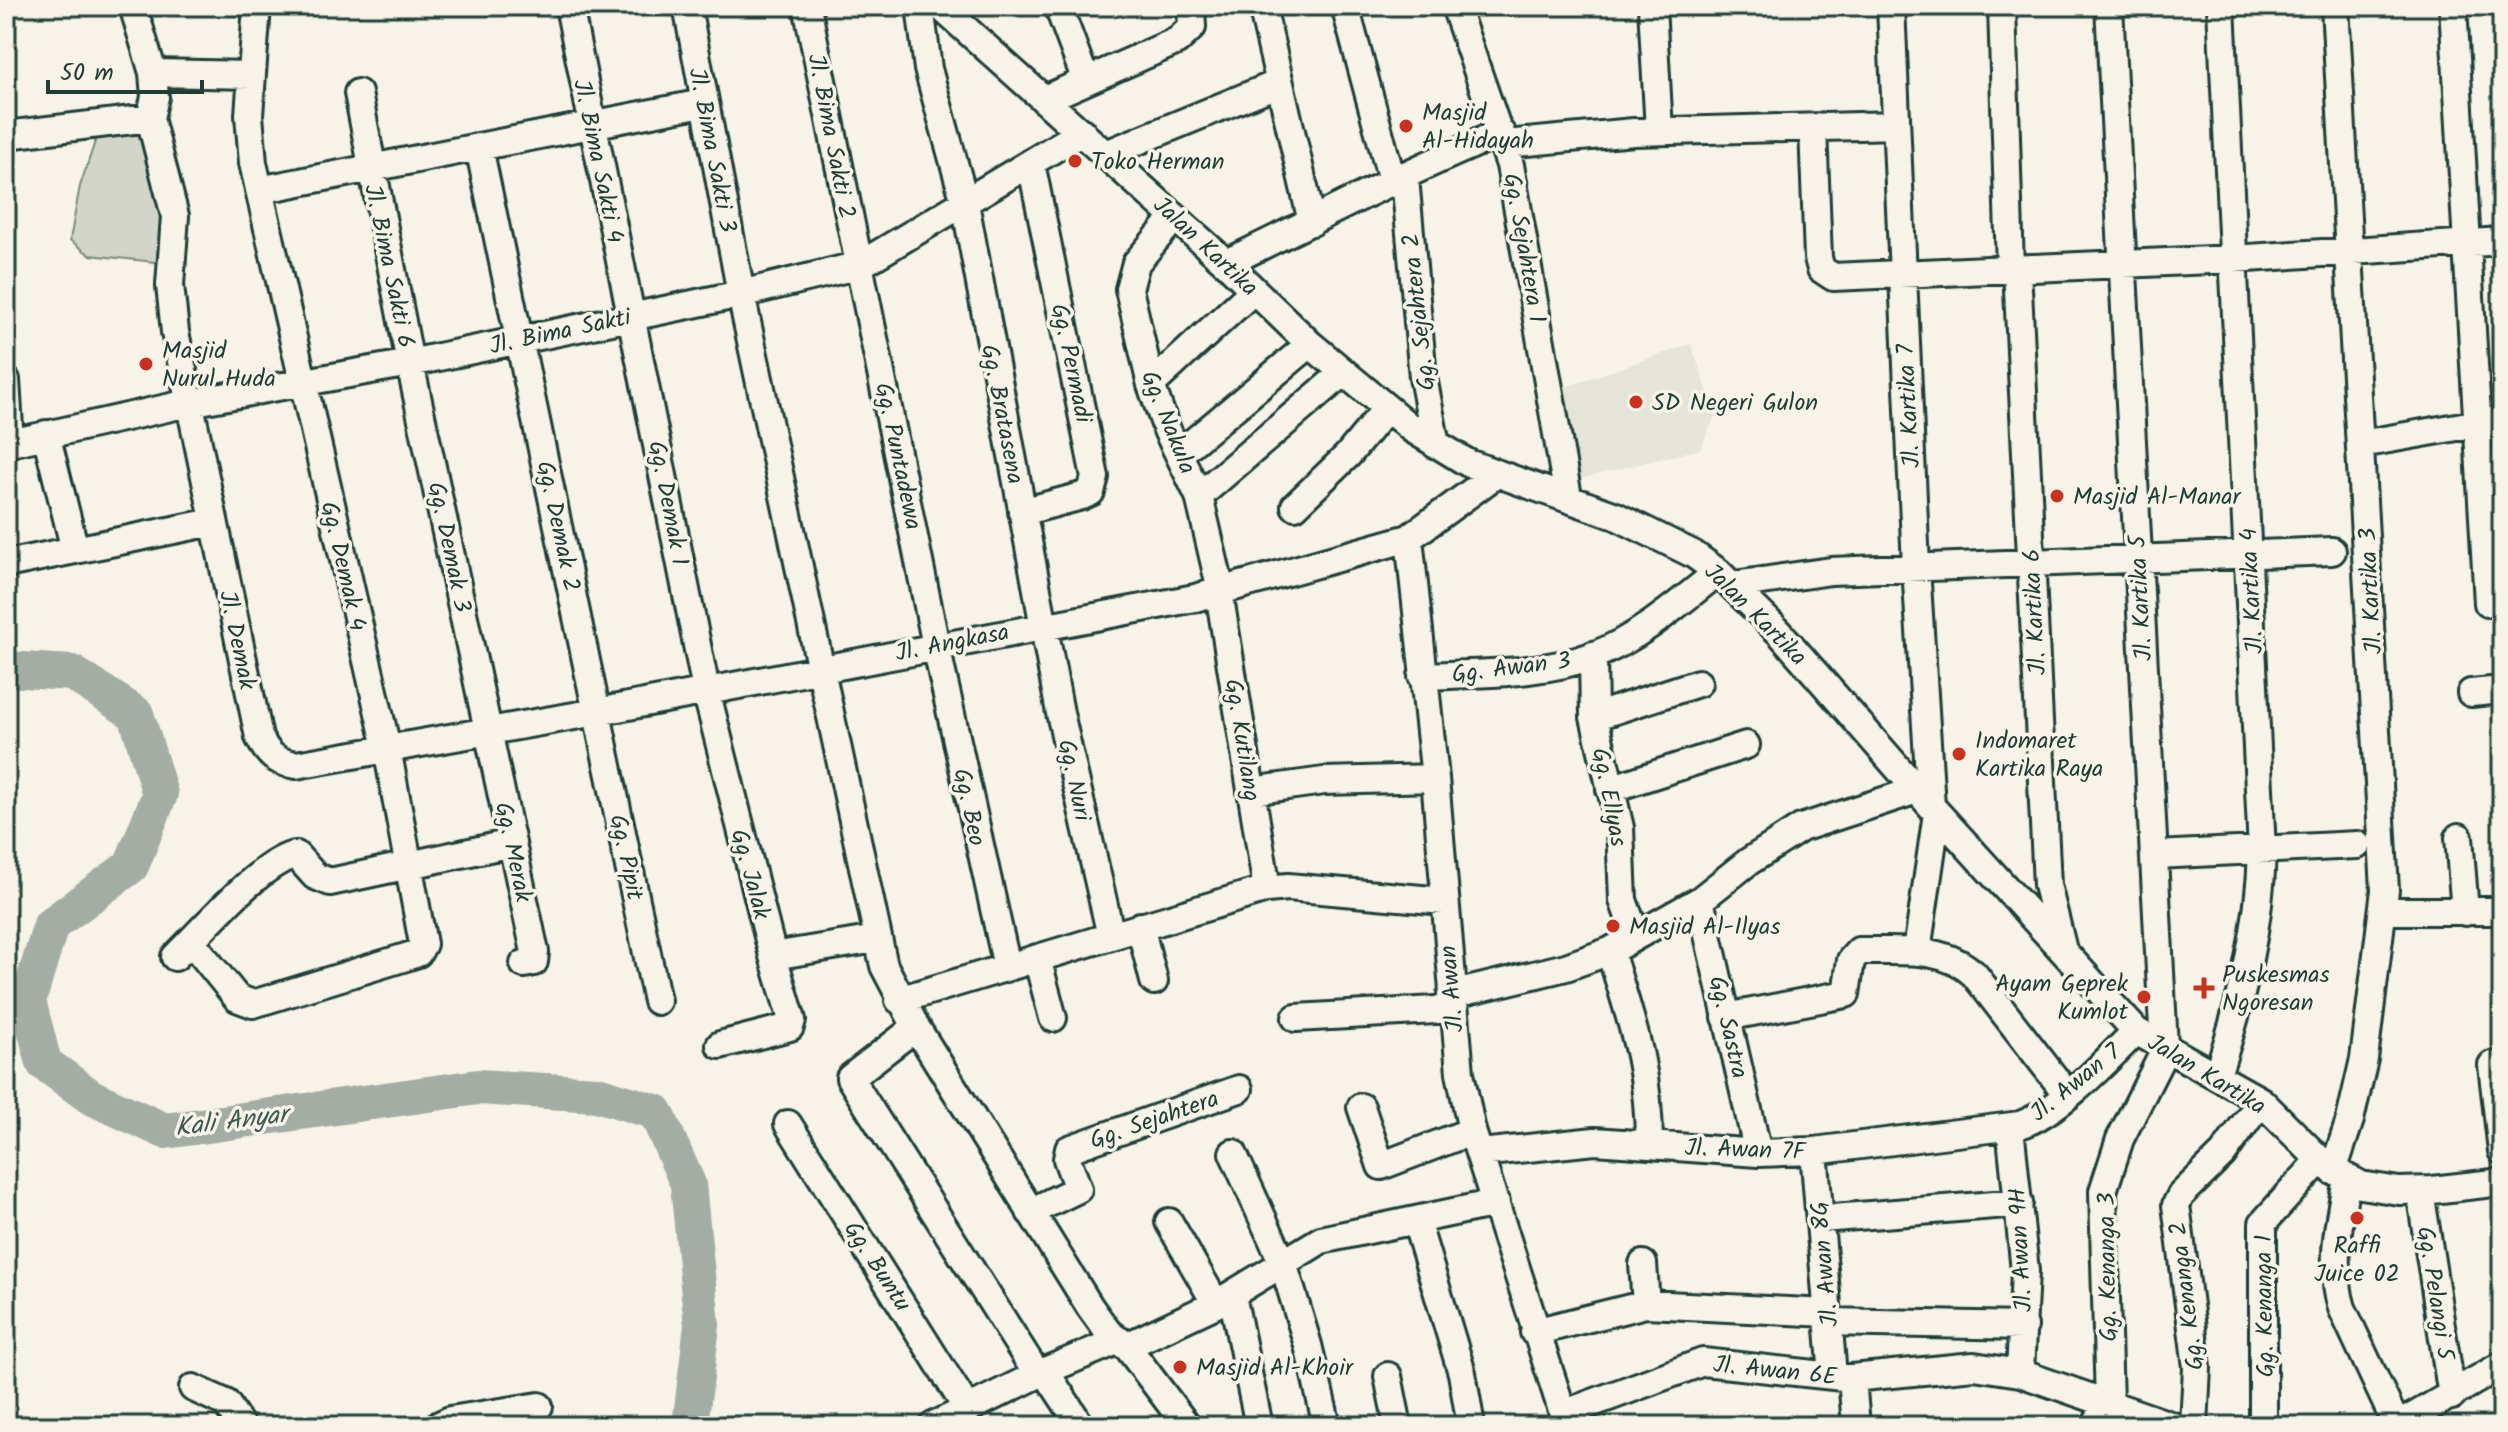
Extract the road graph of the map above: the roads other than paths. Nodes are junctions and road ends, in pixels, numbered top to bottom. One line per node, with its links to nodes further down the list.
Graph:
1 (133, 6): 20 (street, Jl. Demak)
2 (257, 6): 21 (street, Gg. Demak 4)
3 (569, 6): 28 (street, Jl. Bima Sakti 4)
4 (687, 6): 26 (street, Jl. Bima Sakti 3)
5 (807, 6): 49 (street, Jl. Bima Sakti 2)
6 (920, 6): 41 (street, Gg. Bratasena)
7 (940, 6): 25 (street, Jalan Kartika)
8 (1058, 6): 22 (street)
9 (1191, 6): 22 (street)
10 (1262, 6): 23 (street)
11 (1345, 6): 39 (street, Gg. Sejahtera 2)
12 (1455, 6): 34 (street, Gg. Sejahtera 1)
13 (1652, 6): 31 (street)
14 (1891, 6): 29 (street, Jl. Kartika 7)
15 (2002, 6): 51 (street, Jl. Kartika 6)
16 (2109, 6): 50 (street, Jl. Kartika 5)
17 (2221, 6): 47 (street, Jl. Kartika 4)
18 (2335, 6): 46 (street, Jl. Kartika 3)
19 (2453, 6): 45 (street)
20 (153, 73): 21 (street); 27 (street, Jl. Demak)
21 (252, 75): 40 (street, Gg. Demak 4)
22 (1086, 81): 25 (street)
23 (1279, 83): 36 (street); 43 (street)
24 (358, 93): 38 (street, Jl. Bima Sakti 6)
25 (1045, 99): 32 (street, Jalan Kartika)
26 (703, 103): 28 (street); 54 (street, Jl. Bima Sakti 3)
27 (150, 118): 33 (street); 63 (street, Jl. Demak)
28 (591, 125): 35 (street); 55 (street, Jl. Bima Sakti 4)
29 (1896, 125): 30 (street); 52 (street, Jl. Kartika 7)
30 (1813, 128): 31 (street); 52 (street)
31 (1659, 131): 34 (street)
32 (1082, 132): 36 (street, Jalan Kartika); 37 (street, Jl. Bima Sakti)
33 (6, 135)
34 (1503, 138): 39 (street); 73 (street, Gg. Sejahtera 1)
35 (479, 147): 38 (street); 56 (street, Gg. Demak 2)
36 (1106, 154): 42 (street, Jalan Kartika)
37 (1031, 163): 41 (street, Jl. Bima Sakti); 75 (street, Gg. Permadi)
38 (370, 169): 40 (street); 58 (street, Jl. Bima Sakti 6)
39 (1399, 181): 43 (street); 69 (street, Gg. Sejahtera 2)
40 (259, 190): 61 (street, Gg. Demak 4)
41 (965, 203): 49 (street, Jl. Bima Sakti); 75 (street, Gg. Bratasena)
42 (1175, 217): 48 (street, Jalan Kartika); 62 (street, Gg. Nakula)
43 (1312, 222): 48 (street)
44 (2502, 241): 45 (street)
45 (2464, 243): 46 (street); 65 (street)
46 (2350, 251): 47 (street); 68 (street, Jl. Kartika 3)
47 (2233, 259): 50 (street); 80 (street, Jl. Kartika 4)
48 (1226, 263): 53 (street, Jalan Kartika)
49 (860, 265): 54 (street, Jl. Bima Sakti); 89 (street, Gg. Puntadewa)
50 (2122, 265): 51 (street); 81 (street, Jl. Kartika 5)
51 (2013, 269): 52 (street); 83 (street, Jl. Kartika 6)
52 (1902, 276): 84 (street, Jl. Kartika 7)
53 (1254, 290): 57 (street, Jalan Kartika); 62 (street)
54 (741, 294): 55 (street, Jl. Bima Sakti); 91 (street, Jl. Bima Sakti 3)
55 (632, 316): 56 (street, Jl. Bima Sakti); 94 (street, Gg. Demak 1)
56 (518, 339): 58 (street, Jl. Bima Sakti); 97 (street, Gg. Demak 2)
57 (1310, 344): 59 (street, Jalan Kartika); 70 (street)
58 (410, 363): 61 (street, Jl. Bima Sakti); 99 (street, Gg. Demak 3)
59 (1343, 373): 64 (street, Jalan Kartika); 72 (street)
60 (6, 380): 67 (street)
61 (302, 383): 63 (street, Jl. Bima Sakti); 101 (street, Gg. Demak 4)
62 (1151, 385): 70 (street, Gg. Nakula)
63 (189, 403): 66 (street, Jl. Bima Sakti); 76 (street, Jl. Demak)
64 (1386, 409): 69 (street, Jalan Kartika); 74 (street)
65 (2490, 421): 68 (street); 87 (street)
66 (46, 434): 67 (street, Jl. Bima Sakti); 78 (street)
67 (8, 443)
68 (2361, 444): 115 (street, Jl. Kartika 3)
69 (1436, 445): 71 (street, Jalan Kartika)
70 (1179, 454): 72 (street, Gg. Nakula)
71 (1495, 475): 73 (street, Jalan Kartika); 77 (street, Jl. Angkasa)
72 (1199, 496): 86 (street, Gg. Nakula)
73 (1568, 497): 85 (street, Jalan Kartika)
74 (1295, 506)
75 (1022, 512): 88 (street, Gg. Bratasena)
76 (213, 522): 78 (street); 101 (street, Jl. Demak)
77 (1409, 538): 86 (street, Jl. Angkasa); 92 (street, Jl. Awan)
78 (75, 550): 82 (street)
79 (2332, 551): 80 (street)
80 (2250, 555): 81 (street); 109 (street, Jl. Kartika 4)
81 (2137, 561): 83 (street); 110 (street, Jl. Kartika 5)
82 (6, 564)
83 (2032, 564): 84 (street); 124 (street, Jl. Kartika 6)
84 (1916, 567): 85 (street); 105 (street, Jl. Kartika 7)
85 (1726, 578): 90 (street, Gg. Awan 3); 105 (street, Jalan Kartika)
86 (1220, 591): 88 (street, Jl. Angkasa); 104 (street, Gg. Kutilang)
87 (2488, 603)
88 (1044, 624): 89 (street, Jl. Angkasa); 119 (street, Gg. Nuri)
89 (936, 646): 91 (street, Jl. Angkasa); 128 (street, Gg. Beo)
90 (1593, 655): 92 (street, Gg. Awan 3); 98 (street, Gg. Ellyas)
91 (820, 668): 94 (street, Jl. Angkasa); 121 (street, Jl. Bima Sakti 3)
92 (1422, 676): 102 (street, Jl. Awan)
93 (1698, 683): 98 (street)
94 (706, 690): 97 (street, Jl. Angkasa); 125 (street, Gg. Jalak)
95 (2502, 690): 96 (street)
96 (2471, 693)
97 (597, 712): 99 (street, Jl. Angkasa); 131 (street, Gg. Pipit)
98 (1594, 717): 103 (street, Gg. Ellyas)
99 (490, 732): 101 (street, Jl. Angkasa); 107 (street, Gg. Merak)
100 (1746, 745): 103 (street)
101 (387, 748): 111 (street, Gg. Demak 4)
102 (1435, 778): 104 (street); 114 (street, Jl. Awan)
103 (1610, 789): 120 (street, Gg. Ellyas)
104 (1251, 791): 112 (street, Gg. Kutilang)
105 (1928, 803): 113 (street); 123 (street, Jl. Kartika 7); 124 (street, Jalan Kartika)
106 (2459, 837): 117 (street)
107 (512, 843): 111 (street); 127 (street, Gg. Merak)
108 (2357, 845): 109 (street)
109 (2262, 851): 110 (street); 141 (street, Jl. Kartika 4)
110 (2156, 855): 139 (street, Jl. Kartika 5)
111 (407, 867): 111 (street, Gg. Demak 4)
112 (1267, 889): 114 (street); 118 (street)
113 (1700, 900): 120 (street); 133 (street, Gg. Sastra)
114 (1444, 901): 132 (street, Jl. Awan)
115 (2384, 911): 117 (street); 154 (street, Jl. Kartika 3)
116 (2502, 911): 117 (street)
117 (2465, 912)
118 (1140, 926): 119 (street); 129 (street)
119 (1111, 936): 126 (street)
120 (1636, 936): 122 (street)
121 (876, 939): 125 (street); 130 (street, Jl. Bima Sakti 3)
122 (1610, 951): 132 (street); 149 (street)
123 (1917, 951): 133 (street); 143 (street)
124 (2064, 953): 137 (street, Jalan Kartika)
125 (773, 956): 138 (street, Gg. Jalak)
126 (1037, 958): 128 (street); 134 (street)
127 (524, 964)
128 (1007, 967): 130 (street)
129 (1154, 981)
130 (899, 1000): 136 (street, Jl. Bima Sakti 3)
131 (657, 1001)
132 (1452, 1002): 135 (street); 148 (street, Jl. Awan)
133 (1726, 1017): 153 (street, Gg. Sastra)
134 (1053, 1018)
135 (1296, 1018)
136 (916, 1027): 159 (street, Jl. Bima Sakti 3); 172 (street)
137 (2136, 1031): 139 (street, Jalan Kartika); 143 (street, Jl. Awan 7)
138 (720, 1045)
139 (2165, 1048): 141 (street, Jalan Kartika); 177 (street, Gg. Kenanga 3)
140 (2492, 1065): 151 (street)
141 (2217, 1075): 144 (street, Jalan Kartika)
142 (1239, 1089): 159 (street, Gg. Sejahtera)
143 (2067, 1094): 147 (street, Jl. Awan 7)
144 (2261, 1101): 154 (street, Jalan Kartika); 194 (street, Gg. Kenanga 2)
145 (1361, 1107): 148 (street, Jl. Awan 7F)
146 (788, 1124): 180 (street, Gg. Buntu)
147 (2010, 1127): 150 (street, Jl. Awan 7F); 158 (street, Jl. Awan 9H)
148 (1476, 1142): 149 (street, Jl. Awan 7F); 157 (street, Jl. Awan)
149 (1649, 1144): 153 (street, Jl. Awan 7F)
150 (1814, 1151): 153 (street, Jl. Awan 7F); 160 (street, Jl. Awan 8G)
151 (2502, 1151)
152 (1233, 1153): 163 (street)
153 (1758, 1153)
154 (2333, 1170): 156 (street, Jalan Kartika); 195 (street, Gg. Kenanga 1); 196 (street)
155 (2502, 1182): 156 (street, Jalan Kartika)
156 (2420, 1191): 179 (street, Gg. Pelangi 5)
157 (1496, 1203): 161 (street); 169 (street, Jl. Awan)
158 (2019, 1203): 160 (street); 168 (street, Jl. Awan 9H)
159 (1030, 1212): 170 (street, Jl. Bima Sakti 3)
160 (1821, 1219): 167 (street, Jl. Awan 8G)
161 (1416, 1221): 163 (street); 190 (street)
162 (1169, 1222): 165 (street)
163 (1283, 1263): 165 (street); 188 (street)
164 (1643, 1264): 166 (street)
165 (1224, 1300): 170 (street); 187 (street)
166 (1646, 1304): 167 (street); 169 (street)
167 (1828, 1318): 168 (street); 175 (street, Jl. Awan 8G)
168 (2024, 1326): 173 (street, Jl. Awan 9H)
169 (1534, 1332): 181 (street, Jl. Awan)
170 (1123, 1343): 172 (street); 186 (street, Jl. Bima Sakti 3)
171 (2502, 1365): 179 (street)
172 (1041, 1373): 180 (street); 185 (street)
173 (2020, 1373): 175 (street, Jl. Awan 6E); 177 (street, Jl. Awan 6E)
174 (1388, 1376): 189 (street)
175 (1842, 1377): 181 (street, Jl. Awan 6E); 191 (street, Jl. Awan 8G)
176 (193, 1388): 182 (street)
177 (2109, 1404): 192 (street); 193 (street, Jl. Awan 6E)
178 (539, 1406): 183 (street)
179 (2441, 1409): 196 (street)
180 (968, 1410): 184 (street)
181 (1565, 1420)
182 (241, 1426)
183 (437, 1426)
184 (933, 1426)
185 (1081, 1426)
186 (1187, 1426)
187 (1259, 1426)
188 (1327, 1426)
189 (1398, 1426)
190 (1471, 1426)
191 (1856, 1426)
192 (2094, 1426)
193 (2173, 1426)
194 (2194, 1426)
195 (2263, 1426)
196 (2397, 1426)

